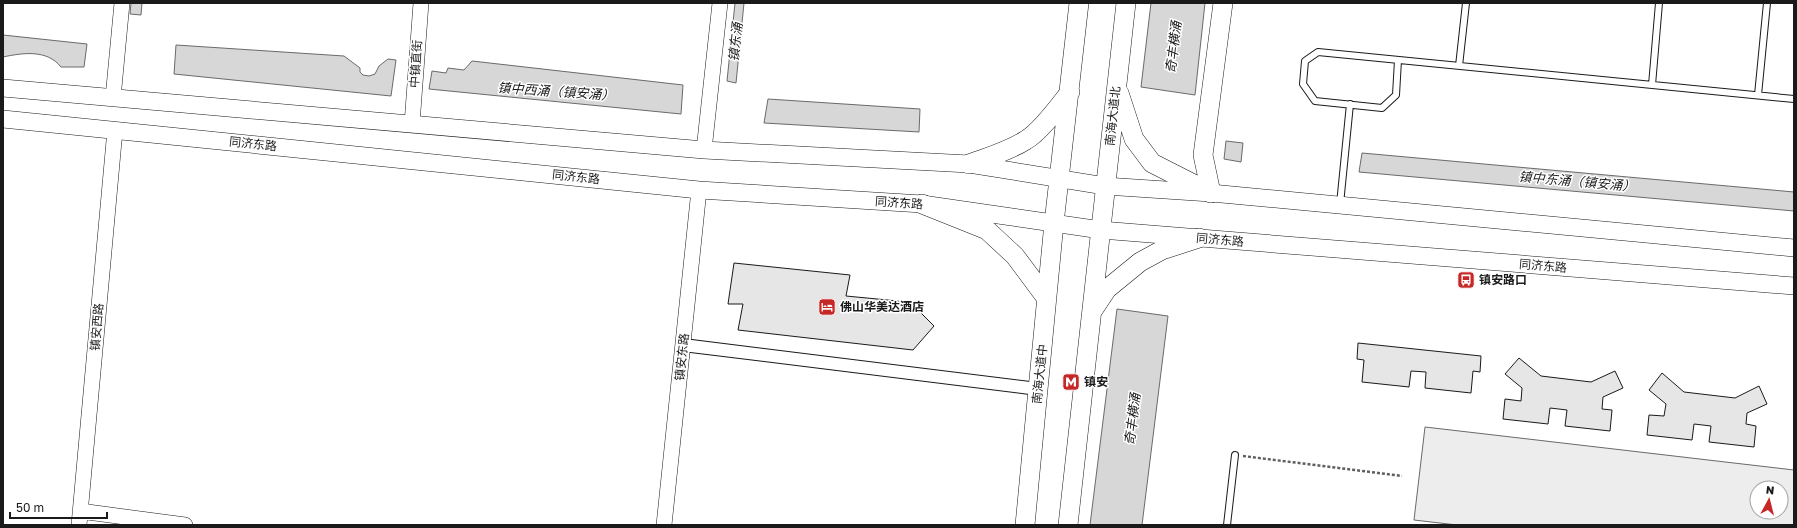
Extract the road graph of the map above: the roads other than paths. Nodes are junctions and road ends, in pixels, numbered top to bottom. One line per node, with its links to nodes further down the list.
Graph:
1 (122, 3): 17 (street)
2 (421, 3): 21 (street, 中镇直街)
3 (720, 3): 23 (street)
4 (1079, 3): 15 (highway)
5 (1126, 3): 12 (highway, 南海大道北)
6 (1224, 3): 28 (highway)
7 (1466, 3): 11 (lane)
8 (1659, 3): 13 (lane)
9 (1767, 3): 16 (lane)
10 (1398, 60): 11 (lane); 19 (lane); 19 (lane)
11 (1460, 66): 13 (lane)
12 (1117, 85): 26 (highway, 南海大道北); 28 (highway)
13 (1652, 85): 16 (lane)
14 (3, 88): 17 (main road)
15 (1070, 92): 24 (highway); 25 (highway)
16 (1758, 95): 18 (lane)
17 (113, 98): 21 (main road)
18 (1794, 99)
19 (1350, 104): 30 (lane)
20 (3, 120): 22 (main road, 同济东路)
21 (412, 124): 23 (main road)
22 (115, 130): 27 (main road, 同济东路); 41 (street, 镇安西路)
23 (704, 150): 24 (main road)
24 (969, 164): 25 (main road)
25 (1060, 178): 26 (main road); 31 (highway)
26 (1105, 186): 28 (main road); 32 (highway, 南海大道北)
27 (699, 190): 29 (main road, 同济东路); 38 (street, 镇安东路)
28 (1211, 194): 30 (main road)
29 (922, 204): 31 (main road, 同济东路); 36 (highway)
30 (1340, 205): 34 (main road)
31 (1054, 223): 32 (main road, 同济东路); 36 (highway, 南海大道中)
32 (1101, 230): 33 (main road, 同济东路); 37 (highway)
33 (1199, 238): 35 (main road, 同济东路); 37 (highway)
34 (1794, 248)
35 (1794, 286)
36 (1047, 299): 39 (highway, 南海大道中)
37 (1091, 313): 45 (highway)
38 (683, 345): 39 (street); 43 (street, 镇安东路)
39 (1038, 389): 44 (highway, 南海大道中)
40 (1235, 455): 46 (lane)
41 (79, 518): 42 (street)
42 (186, 525)
43 (664, 525)
44 (1025, 525)
45 (1068, 525)
46 (1227, 525)

